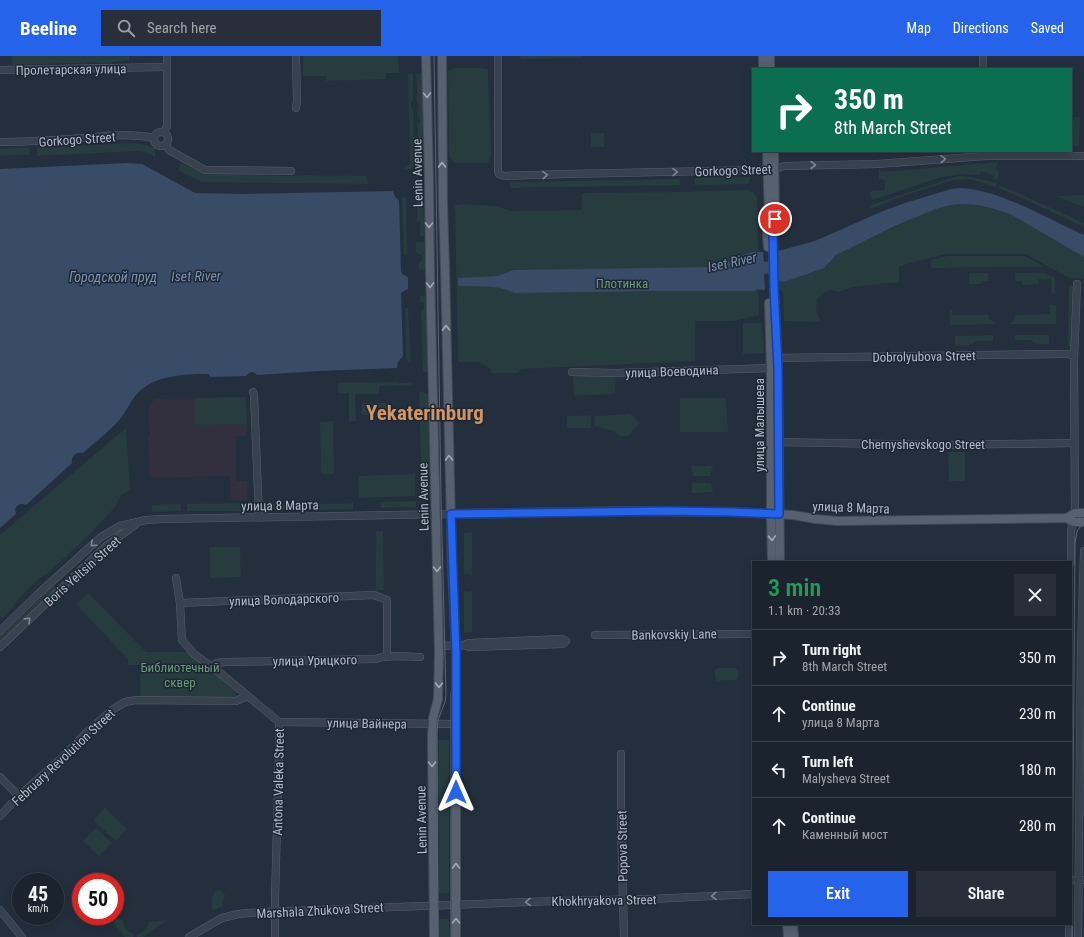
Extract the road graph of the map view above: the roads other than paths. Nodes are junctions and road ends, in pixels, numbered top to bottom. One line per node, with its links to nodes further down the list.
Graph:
1 (167, 56): 9 (street)
2 (296, 56): 14 (street)
3 (426, 56): 34 (main road, Lenin Avenue, one-way to 34)
4 (442, 56): 35 (main road, Lenin Avenue, one-way to 4)
5 (498, 56): 23 (street, Gorkogo Street, one-way to 23)
6 (763, 56): 10 (main road)
7 (770, 56): 11 (main road)
8 (983, 56): 12 (street)
9 (166, 67): 13 (street, Пролетарская улица); 15 (street)
10 (763, 68)
11 (770, 68)
12 (983, 68)
13 (0, 70)
14 (296, 108)
15 (164, 132): 16 (street); 18 (street)
16 (154, 138): 17 (street, Gorkogo Street); 18 (street, Gorkogo Street)
17 (0, 142)
18 (166, 145): 24 (street, Gorkogo Street)
19 (767, 152): 23 (main road)
20 (774, 152): 23 (main road)
21 (986, 153): 22 (street, Gorkogo Street); 23 (street, Gorkogo Street, one-way to 21)
22 (1084, 156)
23 (771, 169): 26 (main road)
24 (291, 171)
25 (1077, 284): 27 (street)
26 (774, 358): 27 (street, Dobrolyubova Street); 28 (main road, улица Малышева); 31 (main road)
27 (1074, 359): 32 (street)
28 (771, 368): 29 (street, улица Воеводина); 31 (main road, улица Малышева)
29 (572, 372)
30 (253, 392): 37 (street)
31 (775, 442): 32 (street, Chernyshevskogo Street); 36 (main road)
32 (1074, 443): 38 (street)
33 (1084, 513): 38 (main road, улица 8 Марта)
34 (436, 514): 35 (street, улица 8 Марта); 37 (street, улица 8 Марта); 51 (main road, Lenin Avenue, one-way to 51)
35 (451, 514): 36 (main road, улица 8 Марта); 50 (main road, Lenin Avenue)
36 (775, 514): 38 (main road, улица 8 Марта); 42 (main road, one-way to 42); 43 (main road)
37 (259, 517): 40 (street, улица 8 Марта)
38 (1071, 518): 39 (main road, улица 8 Марта); 44 (street)
39 (1084, 521)
40 (140, 522): 47 (street, Boris Yeltsin Street, one-way to 47); 52 (street, Boris Yeltsin Street, one-way to 40)
41 (1084, 551): 64 (street)
42 (772, 561)
43 (780, 561)
44 (1071, 561)
45 (176, 578): 46 (street, Antona Valeka Street)
46 (180, 603): 53 (street, улица Володарского); 55 (street, Antona Valeka Street)
47 (0, 631)
48 (752, 634): 49 (street, Bankovskiy Lane)
49 (595, 635)
50 (459, 645): 50 (street); 51 (street); 58 (main road, Lenin Avenue)
51 (439, 646): 59 (main road, Lenin Avenue, one-way to 59)
52 (0, 647)
53 (387, 657): 54 (street, улица Урицкого); 55 (street, улица Урицкого)
54 (420, 657)
55 (212, 666): 56 (street, Antona Valeka Street)
56 (247, 696): 57 (street, Antona Valeka Street); 62 (street, February Revolution Street)
57 (279, 722): 59 (street, улица Вайнера); 70 (street, Antona Valeka Street)
58 (456, 724): 59 (street, улица Вайнера); 68 (main road, Lenin Avenue, one-way to 58)
59 (432, 725): 67 (main road, Lenin Avenue, one-way to 67)
60 (621, 754): 66 (street, Popova Street)
61 (0, 777): 62 (street)
62 (19, 796): 63 (street, February Revolution Street)
63 (0, 816)
64 (1078, 880): 83 (street)
65 (752, 894): 66 (street, Khokhryakova Street, one-way to 66)
66 (623, 900): 68 (street, Khokhryakova Street, one-way to 68); 79 (street, Popova Street)
67 (433, 905): 68 (street, Marshala Zhukova Street); 70 (street, Marshala Zhukova Street); 77 (main road, Lenin Avenue)
68 (456, 905): 78 (main road, Lenin Avenue, one-way to 68)
69 (0, 910): 74 (street)
70 (275, 912): 75 (street, Marshala Zhukova Street); 76 (street, Antona Valeka Street)
71 (787, 925): 80 (main road)
72 (793, 925): 81 (main road)
73 (1069, 925): 82 (street)
74 (22, 937)
75 (189, 937)
76 (275, 937)
77 (434, 937)
78 (456, 937)
79 (624, 937)
80 (788, 937)
81 (794, 937)
82 (1069, 937)
83 (1078, 937)

